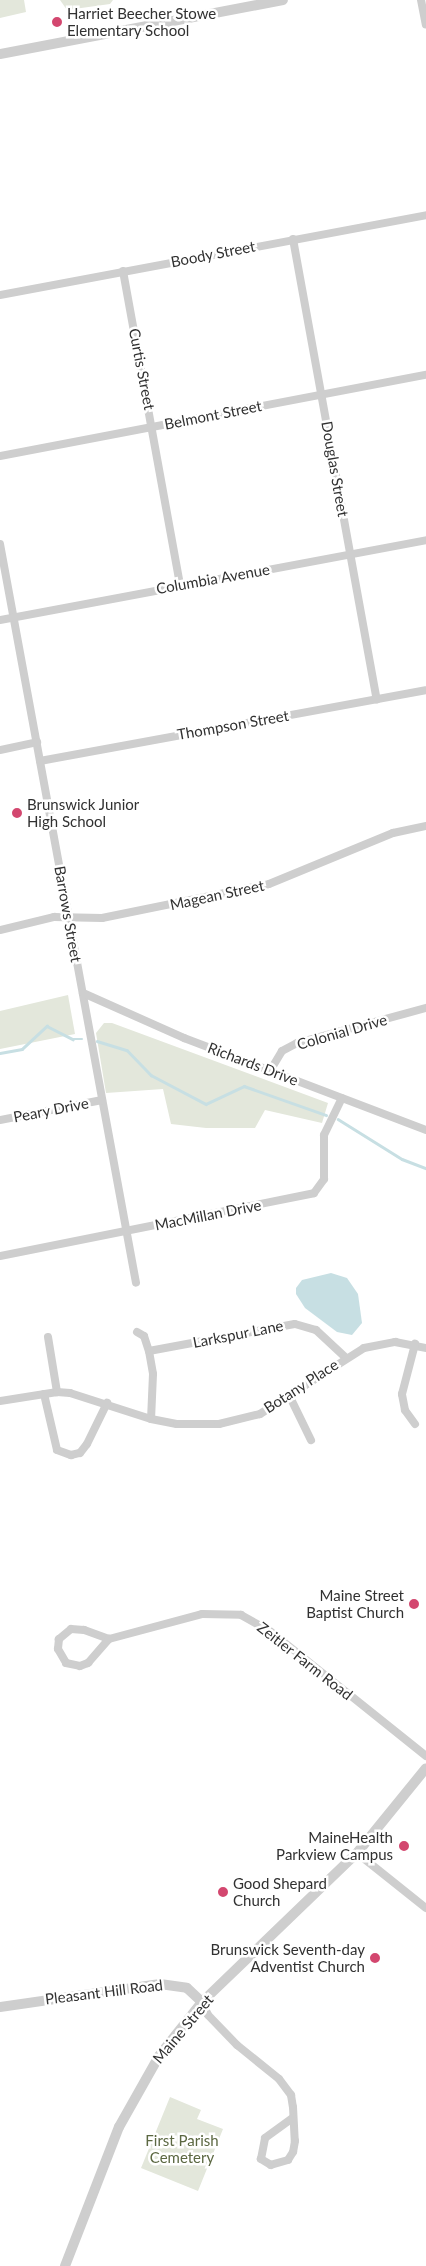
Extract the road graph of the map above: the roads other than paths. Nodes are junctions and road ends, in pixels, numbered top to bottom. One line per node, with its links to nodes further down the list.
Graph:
1 (283, 0): 4 (street)
2 (421, 0): 3 (street)
3 (426, 25)
4 (0, 54)
5 (426, 215): 6 (street, Boody Street)
6 (293, 239): 7 (street, Boody Street); 10 (street, Douglas Street)
7 (123, 271): 8 (street, Boody Street); 11 (street, Curtis Street)
8 (0, 295)
9 (426, 375): 10 (street, Belmont Street)
10 (322, 395): 11 (street, Belmont Street); 15 (street, Douglas Street)
11 (153, 427): 12 (street, Belmont Street); 16 (street, Curtis Street)
12 (0, 456)
13 (426, 540): 15 (street, Columbia Avenue)
14 (0, 544): 17 (street, Barrows Street)
15 (351, 554): 16 (street, Columbia Avenue); 20 (street, Douglas Street)
16 (180, 585): 17 (street, Columbia Avenue)
17 (13, 617): 18 (street, Columbia Avenue); 21 (street, Barrows Street)
18 (0, 620)
19 (426, 690): 20 (street, Thompson Street)
20 (377, 699): 23 (street, Thompson Street)
21 (37, 742): 22 (street); 23 (street, Barrows Street)
22 (0, 750)
23 (40, 761): 25 (street, Barrows Street)
24 (426, 826): 25 (street, Magean Street)
25 (69, 918): 26 (street, Magean Street); 27 (street, Barrows Street)
26 (0, 930)
27 (83, 993): 29 (street, Richards Drive); 31 (street, Barrows Street)
28 (426, 1008): 29 (street, Colonial Drive)
29 (270, 1071): 30 (street, Richards Drive)
30 (342, 1098): 33 (street, Richards Drive); 34 (street, MacMillan Drive)
31 (102, 1100): 32 (street, Peary Drive); 34 (street, Barrows Street)
32 (0, 1120)
33 (426, 1130)
34 (126, 1232): 35 (street, MacMillan Drive); 36 (street, Barrows Street)
35 (0, 1256)
36 (136, 1283)
37 (137, 1332): 41 (street)
38 (48, 1337): 43 (street)
39 (415, 1344): 40 (street, Botany Place); 42 (street, Botany Place); 49 (street)
40 (426, 1348)
41 (149, 1352): 42 (street, Larkspur Lane); 48 (street)
42 (345, 1357): 45 (street, Botany Place)
43 (57, 1392): 44 (street, Botany Place); 47 (street, Botany Place)
44 (44, 1394): 46 (street, Botany Place); 47 (street)
45 (290, 1397): 48 (street, Botany Place); 50 (street)
46 (0, 1401)
47 (107, 1403): 48 (street, Botany Place)
48 (150, 1419)
49 (415, 1424)
50 (311, 1440)
51 (109, 1639): 51 (street); 52 (street, Zeitler Farm Road)
52 (426, 1756)
53 (426, 1768): 54 (street, Maine Street)
54 (357, 1853): 55 (street); 56 (street, Maine Street)
55 (426, 1908)
56 (202, 2002): 57 (street, Pleasant Hill Road); 58 (street); 59 (street, Maine Street)
57 (0, 2007)
58 (294, 2118): 58 (street)
59 (65, 2266)

